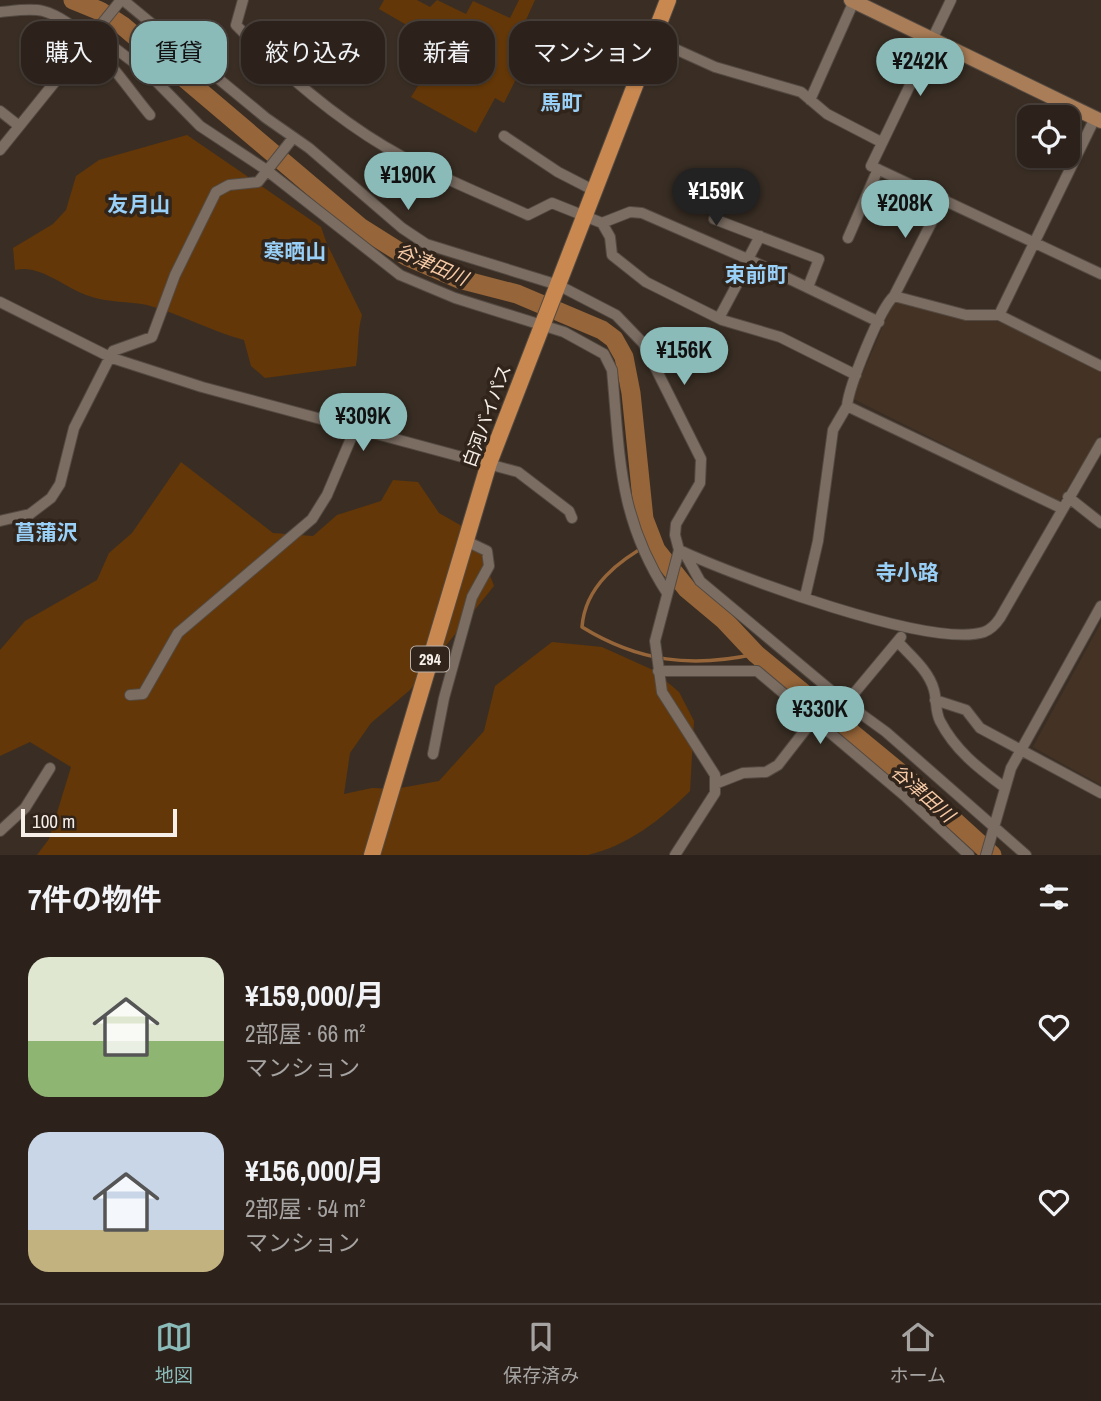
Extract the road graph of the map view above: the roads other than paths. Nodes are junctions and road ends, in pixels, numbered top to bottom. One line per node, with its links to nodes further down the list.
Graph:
1 (243, 0): 29 (street)
2 (668, 0): 9 (highway, 白河バイパス / 294)
3 (951, 0): 10 (street)
4 (121, 1): 8 (street); 22 (street)
5 (852, 1): 10 (main road); 16 (street)
6 (0, 12): 7 (street)
7 (67, 21)
8 (105, 21)
9 (660, 21)
10 (930, 40): 19 (main road); 23 (street)
11 (677, 50): 16 (street)
12 (117, 51): 25 (street)
13 (117, 67): 18 (street)
14 (53, 84): 20 (street)
15 (635, 84): 27 (highway, 白河バイパス / 294)
16 (810, 100): 23 (street)
17 (0, 111): 20 (street)
18 (150, 115)
19 (1098, 119): 34 (street)
20 (19, 126): 24 (street)
21 (504, 136): 27 (street)
22 (293, 138): 25 (street); 38 (street)
23 (881, 142): 26 (street)
24 (0, 150)
25 (270, 168): 43 (street); 45 (street)
26 (878, 169): 28 (street); 33 (street)
27 (593, 190): 29 (highway, 白河バイパス / 294)
28 (944, 198): 34 (street); 39 (street)
29 (584, 215): 31 (street); 38 (highway, 白河バイパス / 294)
30 (714, 219): 32 (street)
31 (602, 223): 35 (street); 42 (street)
32 (760, 236): 35 (street); 37 (street)
33 (848, 238)
34 (1034, 241): 36 (street); 41 (street)
35 (749, 259): 37 (street); 42 (street)
36 (1101, 274)
37 (808, 287): 44 (street)
38 (556, 288): 43 (highway, 白河バイパス / 294); 58 (street)
39 (894, 296): 41 (street); 44 (street)
40 (0, 302): 45 (street)
41 (999, 315): 46 (street)
42 (719, 318): 47 (street)
43 (543, 322): 51 (highway, 白河バイパス / 294); 59 (street)
44 (879, 322): 47 (street)
45 (112, 358): 49 (street); 55 (street)
46 (1101, 366)
47 (856, 375): 48 (street)
48 (847, 405): 53 (street); 60 (street)
49 (355, 429): 51 (street); 65 (street)
50 (1101, 443): 52 (street)
51 (489, 463): 54 (street); 57 (highway, 白河バイパス / 294)
52 (1068, 497): 53 (street); 56 (street)
53 (1061, 508): 62 (street)
54 (572, 519)
55 (0, 522)
56 (1101, 523)
57 (466, 541): 70 (street); 77 (highway, 白河バイパス / 294)
58 (682, 551): 59 (street); 60 (street); 67 (street)
59 (667, 593): 64 (street)
60 (805, 597): 62 (street)
61 (1101, 606): 69 (street)
62 (907, 629): 63 (street)
63 (898, 642): 66 (street); 67 (street)
64 (657, 668): 68 (street); 72 (street)
65 (131, 695)
66 (935, 700): 69 (street); 73 (street)
67 (846, 703): 76 (street)
68 (813, 720): 72 (street); 79 (street)
69 (1021, 751): 73 (street); 74 (street)
70 (433, 754)
71 (50, 768): 75 (street)
72 (715, 784): 78 (street)
73 (1004, 787): 76 (street)
74 (1101, 793)
75 (0, 831)
76 (992, 831): 80 (street); 81 (street)
77 (372, 855)
78 (675, 855)
79 (969, 855)
80 (986, 855)
81 (1026, 855)

